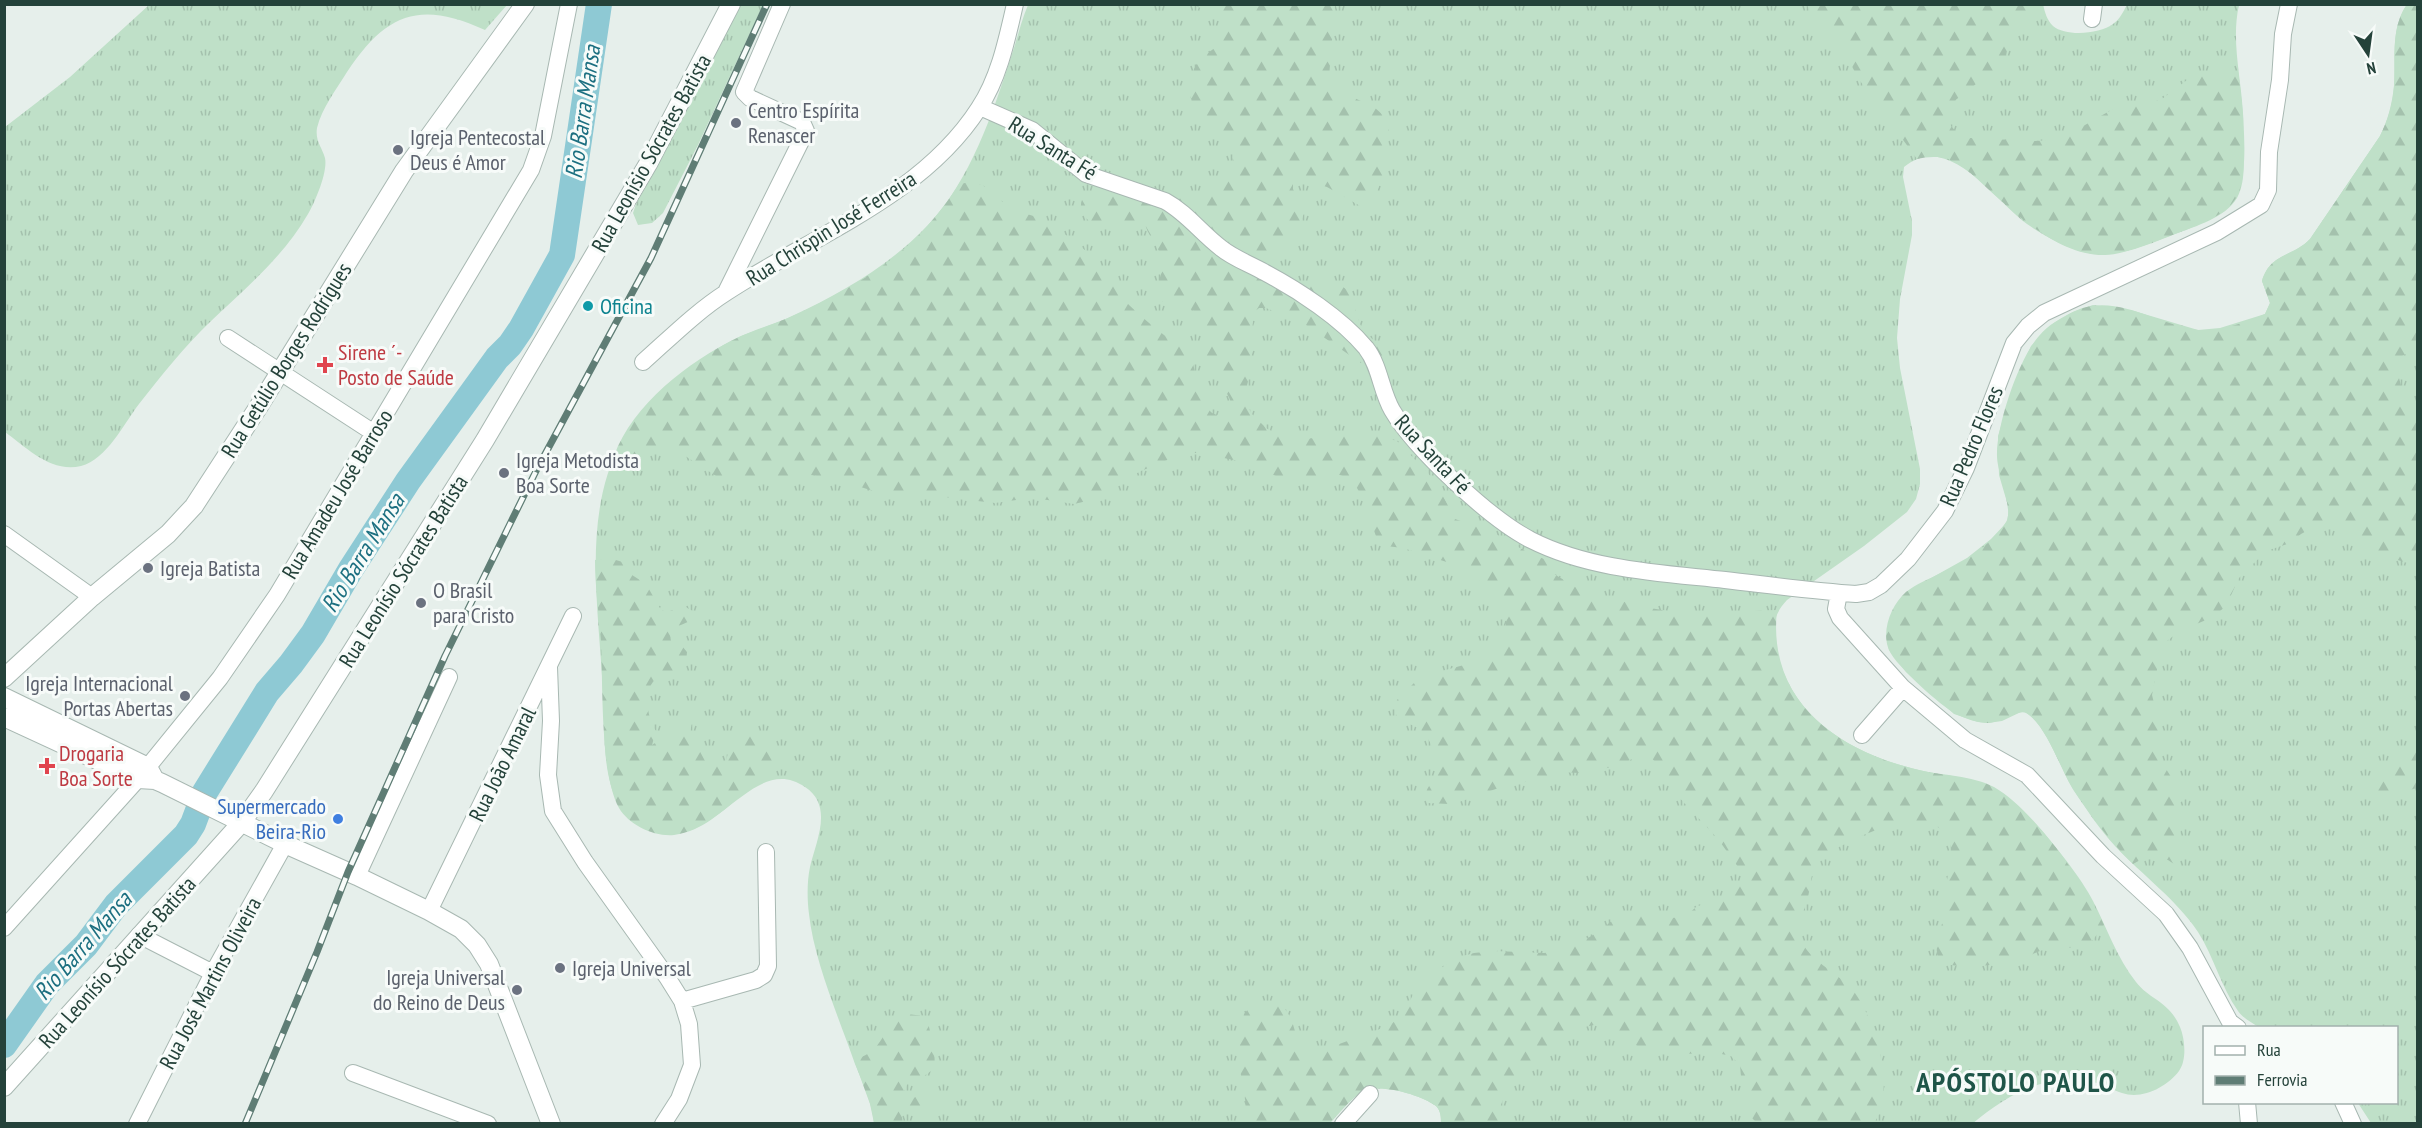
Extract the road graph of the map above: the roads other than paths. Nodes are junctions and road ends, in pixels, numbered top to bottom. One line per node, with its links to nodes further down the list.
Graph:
1 (525, 4): 13 (street, Rua Getúlio Borges Rodrigues)
2 (569, 4): 14 (street, Rua Amadeu José Barroso)
3 (731, 4): 27 (street, Rua Leonísio Sócrates Batista)
4 (782, 4): 8 (street)
5 (1015, 4): 7 (street, Rua Chrispin José Ferreira)
6 (2289, 4): 16 (street, Rua Pedro Flores)
7 (980, 107): 9 (street, Rua Chrispin José Ferreira); 16 (street, Rua Santa Fé)
8 (744, 256): 9 (street); 10 (street)
9 (760, 272): 10 (street, Rua Chrispin José Ferreira)
10 (726, 292): 12 (street, Rua Chrispin José Ferreira)
11 (228, 338): 13 (street)
12 (643, 362)
13 (279, 373): 14 (street); 17 (street, Rua Getúlio Borges Rodrigues)
14 (374, 433): 26 (street, Rua Amadeu José Barroso)
15 (4, 534): 17 (street)
16 (1839, 593): 22 (street)
17 (92, 597): 21 (street, Rua Getúlio Borges Rodrigues)
18 (573, 616): 19 (street, Rua João Amaral)
19 (549, 667): 31 (street, Rua João Amaral); 35 (street)
20 (448, 677): 30 (street)
21 (4, 678)
22 (1903, 688): 25 (street); 36 (street)
23 (4, 697): 26 (street)
24 (4, 717): 26 (street)
25 (1862, 735)
26 (151, 777): 27 (street); 32 (street, Rua Amadeu José Barroso)
27 (242, 822): 28 (street); 33 (street, Rua Leonísio Sócrates Batista)
28 (285, 844): 30 (street); 34 (street, Rua José Martins Oliveira)
29 (766, 852): 35 (street)
30 (357, 876): 31 (street)
31 (429, 911): 44 (street)
32 (4, 928)
33 (139, 935): 34 (street); 38 (street, Rua Leonísio Sócrates Batista)
34 (213, 973): 42 (street, Rua José Martins Oliveira)
35 (682, 1001): 45 (street)
36 (2233, 1026)
37 (353, 1073): 43 (street)
38 (4, 1087)
39 (1370, 1094): 46 (street)
40 (2247, 1104): 47 (street)
41 (2344, 1104): 48 (street)
42 (137, 1124)
43 (488, 1124)
44 (551, 1124)
45 (663, 1124)
46 (1343, 1124)
47 (2249, 1124)
48 (2354, 1124)

